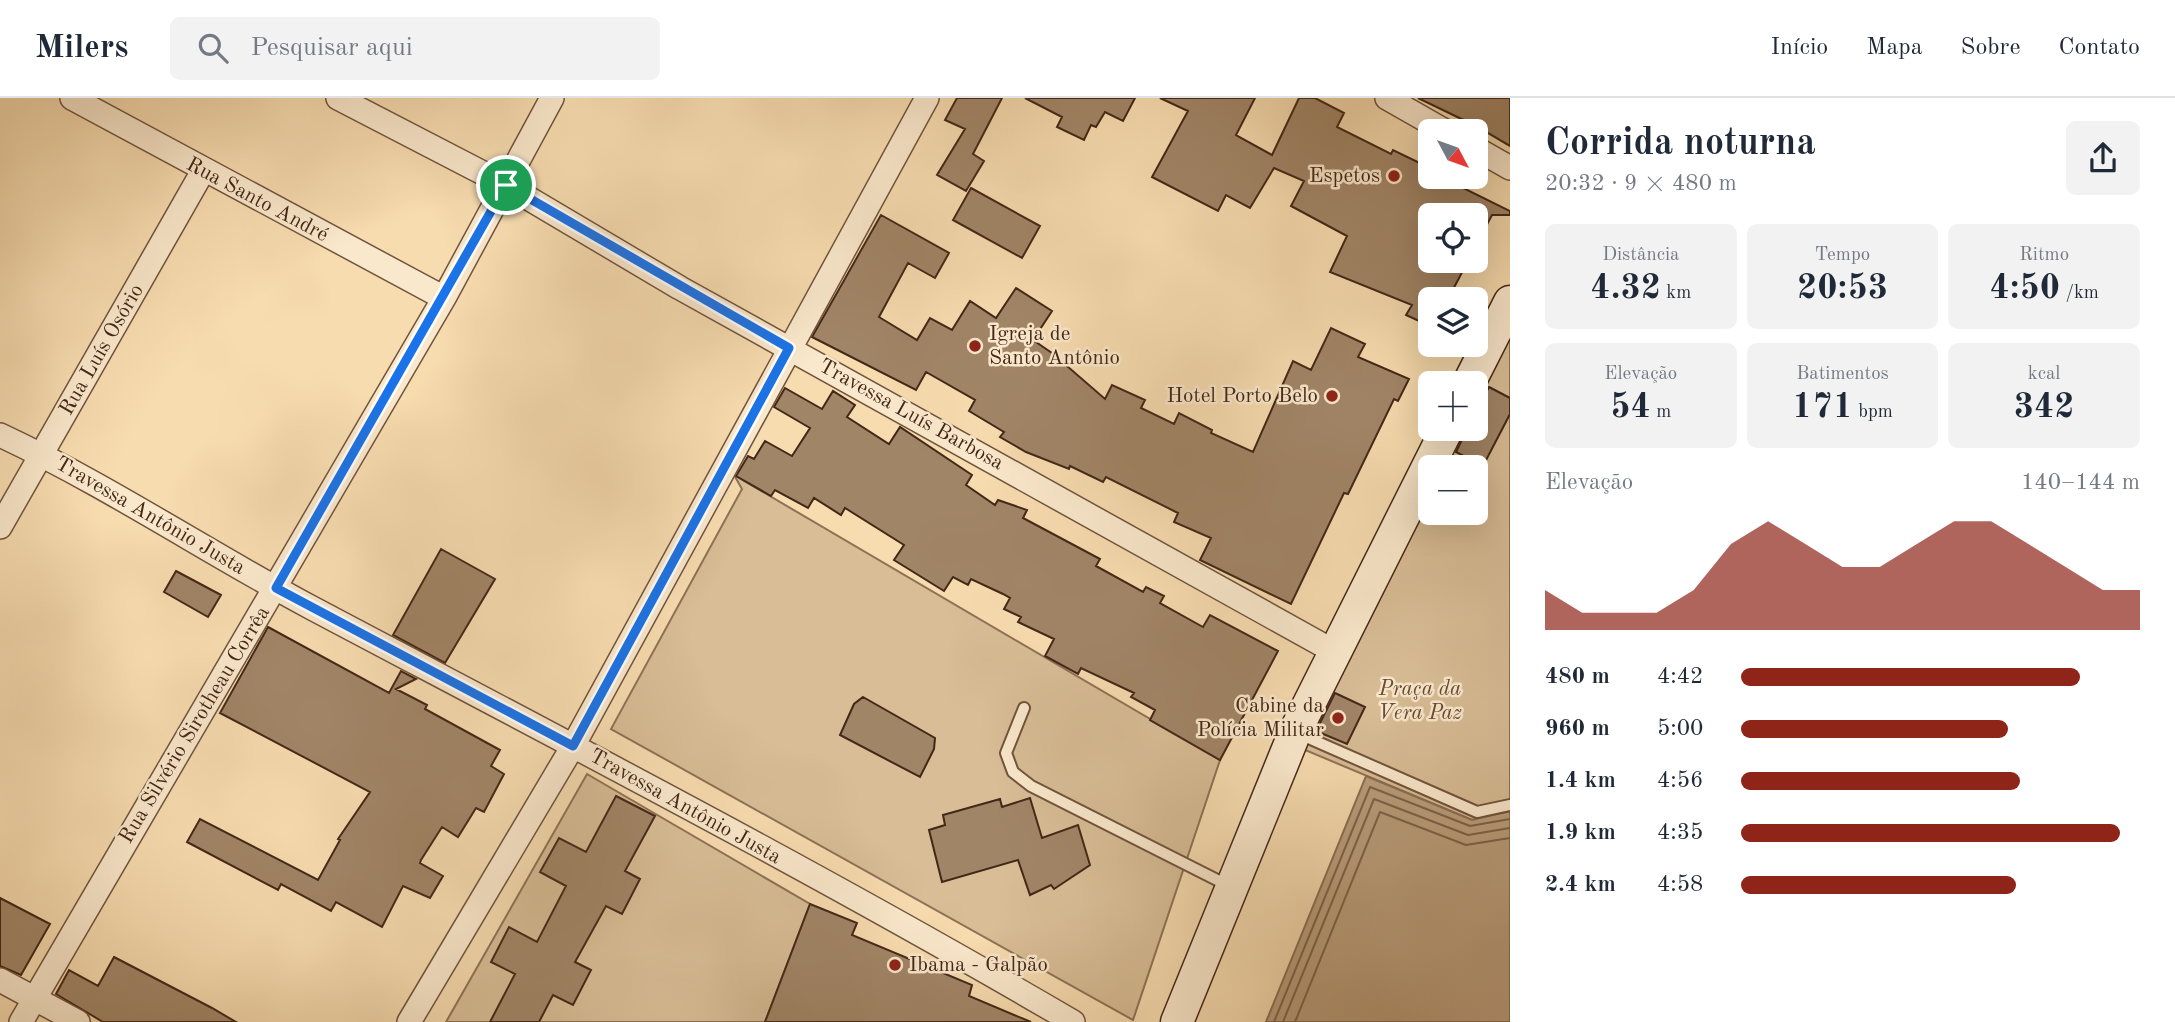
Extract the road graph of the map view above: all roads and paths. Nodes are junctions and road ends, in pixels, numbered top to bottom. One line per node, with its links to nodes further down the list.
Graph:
1 (72, 98): 9 (street, Rua Santo André)
2 (338, 98): 10 (street, Travessa Luís Barbosa)
3 (552, 98): 10 (street, Rua Silvério Sirotheau Corrêa)
4 (927, 98): 13 (street)
5 (1387, 98): 6 (street)
6 (1425, 119)
7 (1488, 155): 8 (street)
8 (1510, 168)
9 (203, 171): 11 (street, Rua Santo André); 17 (street, Rua Luís Osório)
10 (506, 185): 11 (street, Rua Silvério Sirotheau Corrêa); 13 (street, Travessa Luís Barbosa)
11 (444, 298): 19 (street, Rua Silvério Sirotheau Corrêa)
12 (1510, 302): 14 (street)
13 (789, 348): 20 (street, Travessa Luís Barbosa); 23 (street)
14 (1475, 371)
15 (0, 435): 17 (street, Travessa Antônio Justa)
16 (1441, 441): 20 (street)
17 (43, 455): 18 (street, Rua Luís Osório); 19 (street, Travessa Antônio Justa)
18 (0, 527)
19 (276, 588): 23 (street, Travessa Antônio Justa); 27 (street, Rua Silvério Sirotheau Corrêa)
20 (1335, 652): 22 (street)
21 (1024, 708): 25 (lane)
22 (1290, 730): 24 (lane); 25 (street)
23 (573, 746): 30 (street); 31 (street, Travessa Antônio Justa)
24 (1510, 805)
25 (1232, 887): 32 (street)
26 (0, 980): 27 (street)
27 (34, 998): 28 (street, Rua Silvério Sirotheau Corrêa); 29 (street)
28 (21, 1022)
29 (78, 1022)
30 (409, 1022)
31 (1073, 1022)
32 (1177, 1022)

